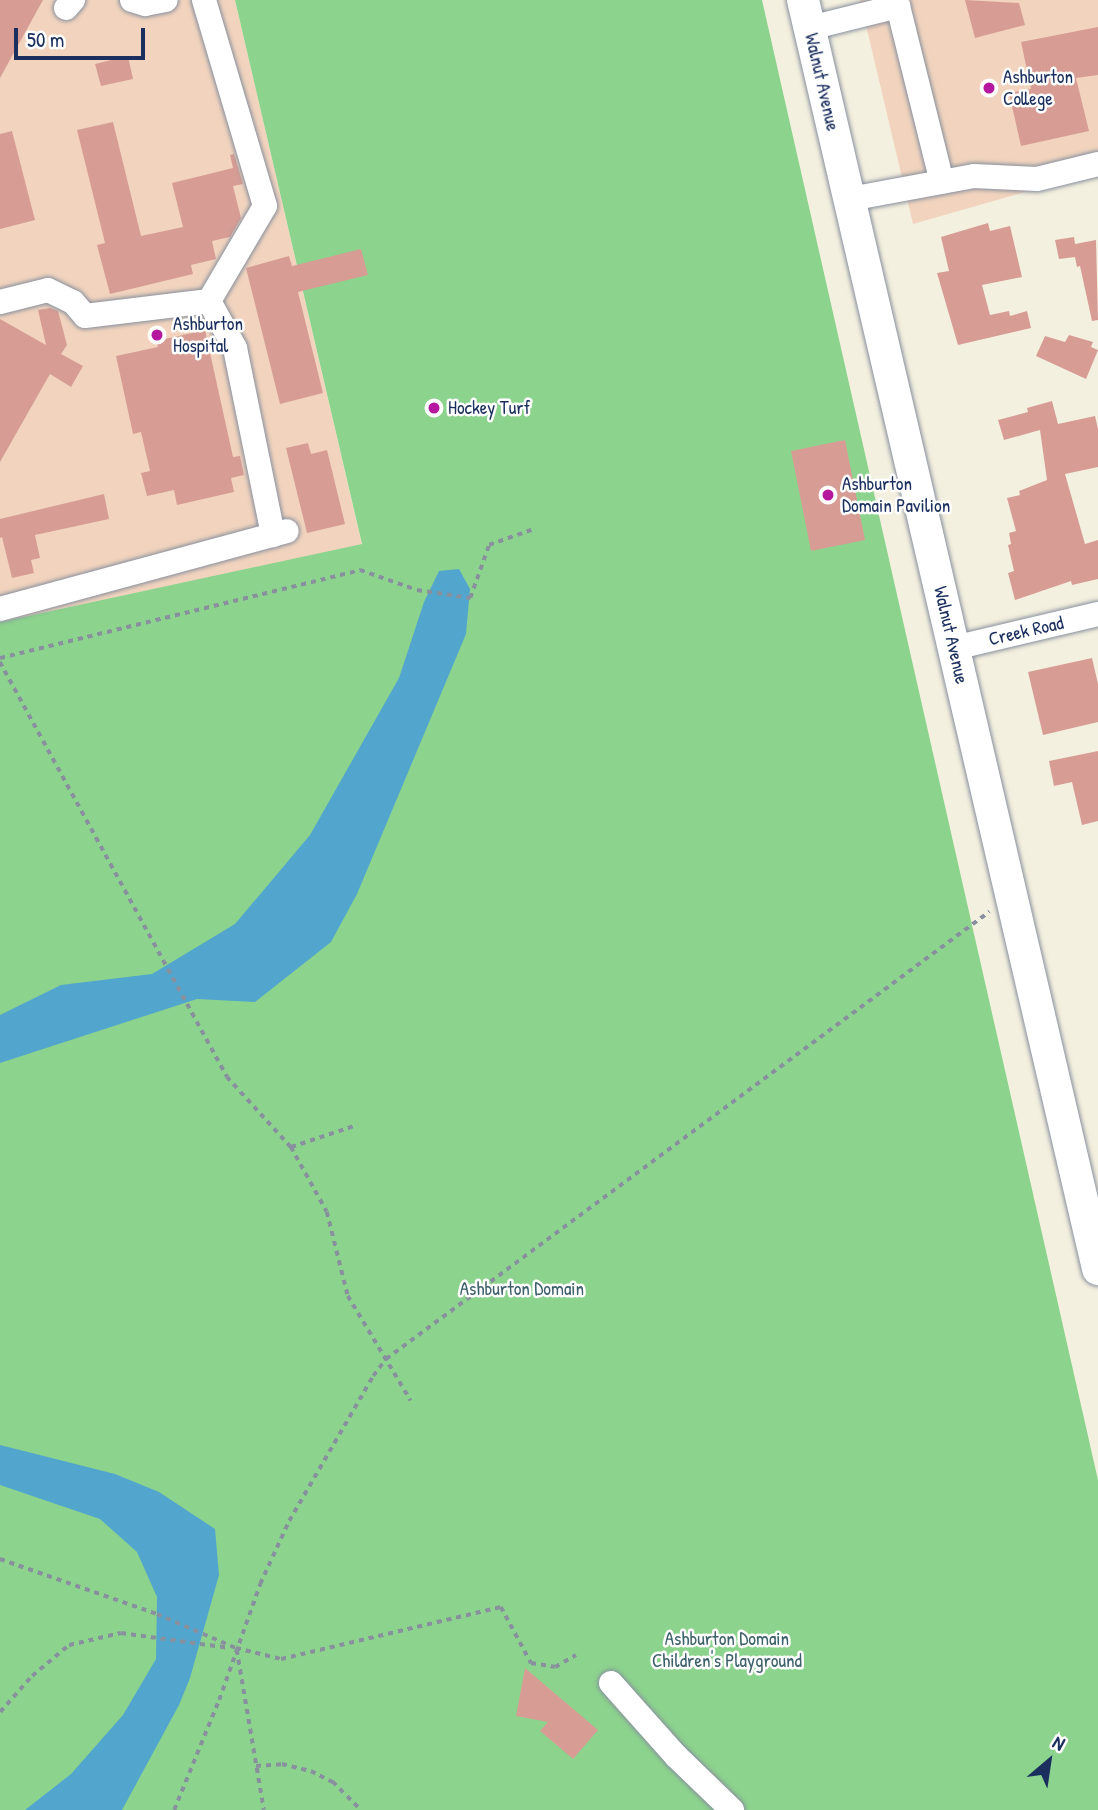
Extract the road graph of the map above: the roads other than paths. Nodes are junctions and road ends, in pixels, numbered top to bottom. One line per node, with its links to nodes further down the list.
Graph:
1 (132, 0): 2 (street)
2 (166, 0)
3 (204, 0): 8 (street)
4 (807, 14): 6 (street); 7 (main road, Walnut Avenue)
5 (1098, 164): 6 (street)
6 (942, 182): 7 (street)
7 (850, 199): 12 (main road, Walnut Avenue)
8 (209, 301): 9 (street); 10 (street)
9 (0, 302)
10 (0, 609)
11 (1098, 614): 12 (street, Creek Road)
12 (954, 648): 13 (main road, Walnut Avenue)
13 (1098, 1269)
14 (611, 1683): 15 (street)
15 (732, 1810)

